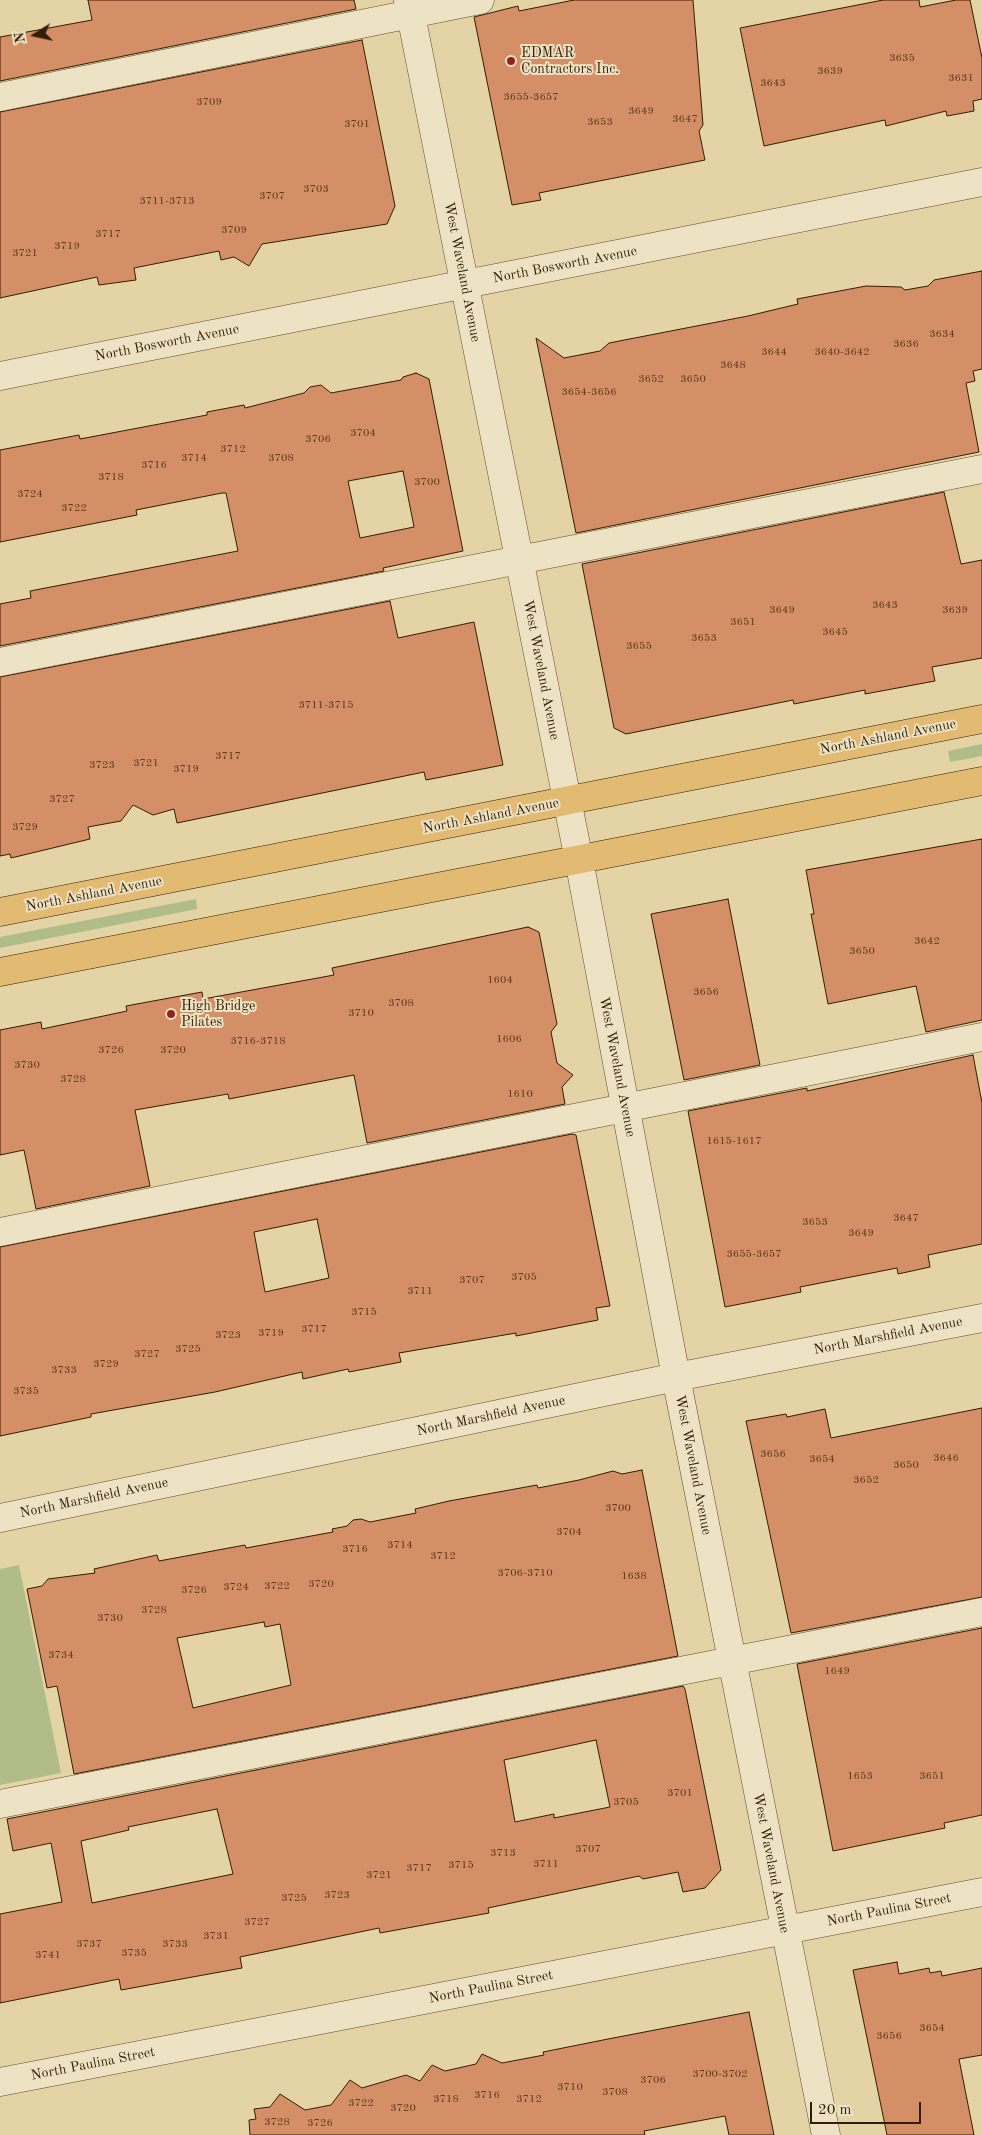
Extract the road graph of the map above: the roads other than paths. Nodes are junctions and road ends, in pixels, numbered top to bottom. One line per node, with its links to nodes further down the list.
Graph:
1 (480, 0): 2 (street)
2 (409, 7): 3 (street); 5 (street, West Waveland Avenue)
3 (0, 97)
4 (982, 182): 5 (street, North Bosworth Avenue)
5 (464, 284): 6 (street, North Bosworth Avenue); 8 (street, West Waveland Avenue)
6 (0, 376)
7 (982, 469): 8 (street)
8 (519, 560): 9 (street); 12 (street, West Waveland Avenue)
9 (0, 662)
10 (982, 719): 12 (main road, North Ashland Avenue)
11 (982, 780): 13 (main road)
12 (567, 802): 13 (street, West Waveland Avenue); 14 (main road, North Ashland Avenue)
13 (579, 860): 15 (main road); 17 (street, West Waveland Avenue)
14 (0, 912)
15 (0, 972)
16 (982, 1037): 17 (street)
17 (624, 1106): 18 (street); 20 (street, West Waveland Avenue)
18 (0, 1232)
19 (982, 1318): 20 (street, North Marshfield Avenue)
20 (676, 1377): 21 (street, North Marshfield Avenue); 23 (street, West Waveland Avenue)
21 (0, 1518)
22 (982, 1612): 23 (street)
23 (732, 1661): 24 (street); 26 (street, West Waveland Avenue)
24 (0, 1804)
25 (982, 1892): 26 (street, North Paulina Street)
26 (785, 1931): 27 (street, North Paulina Street); 28 (street, West Waveland Avenue)
27 (0, 2082)
28 (826, 2135)

